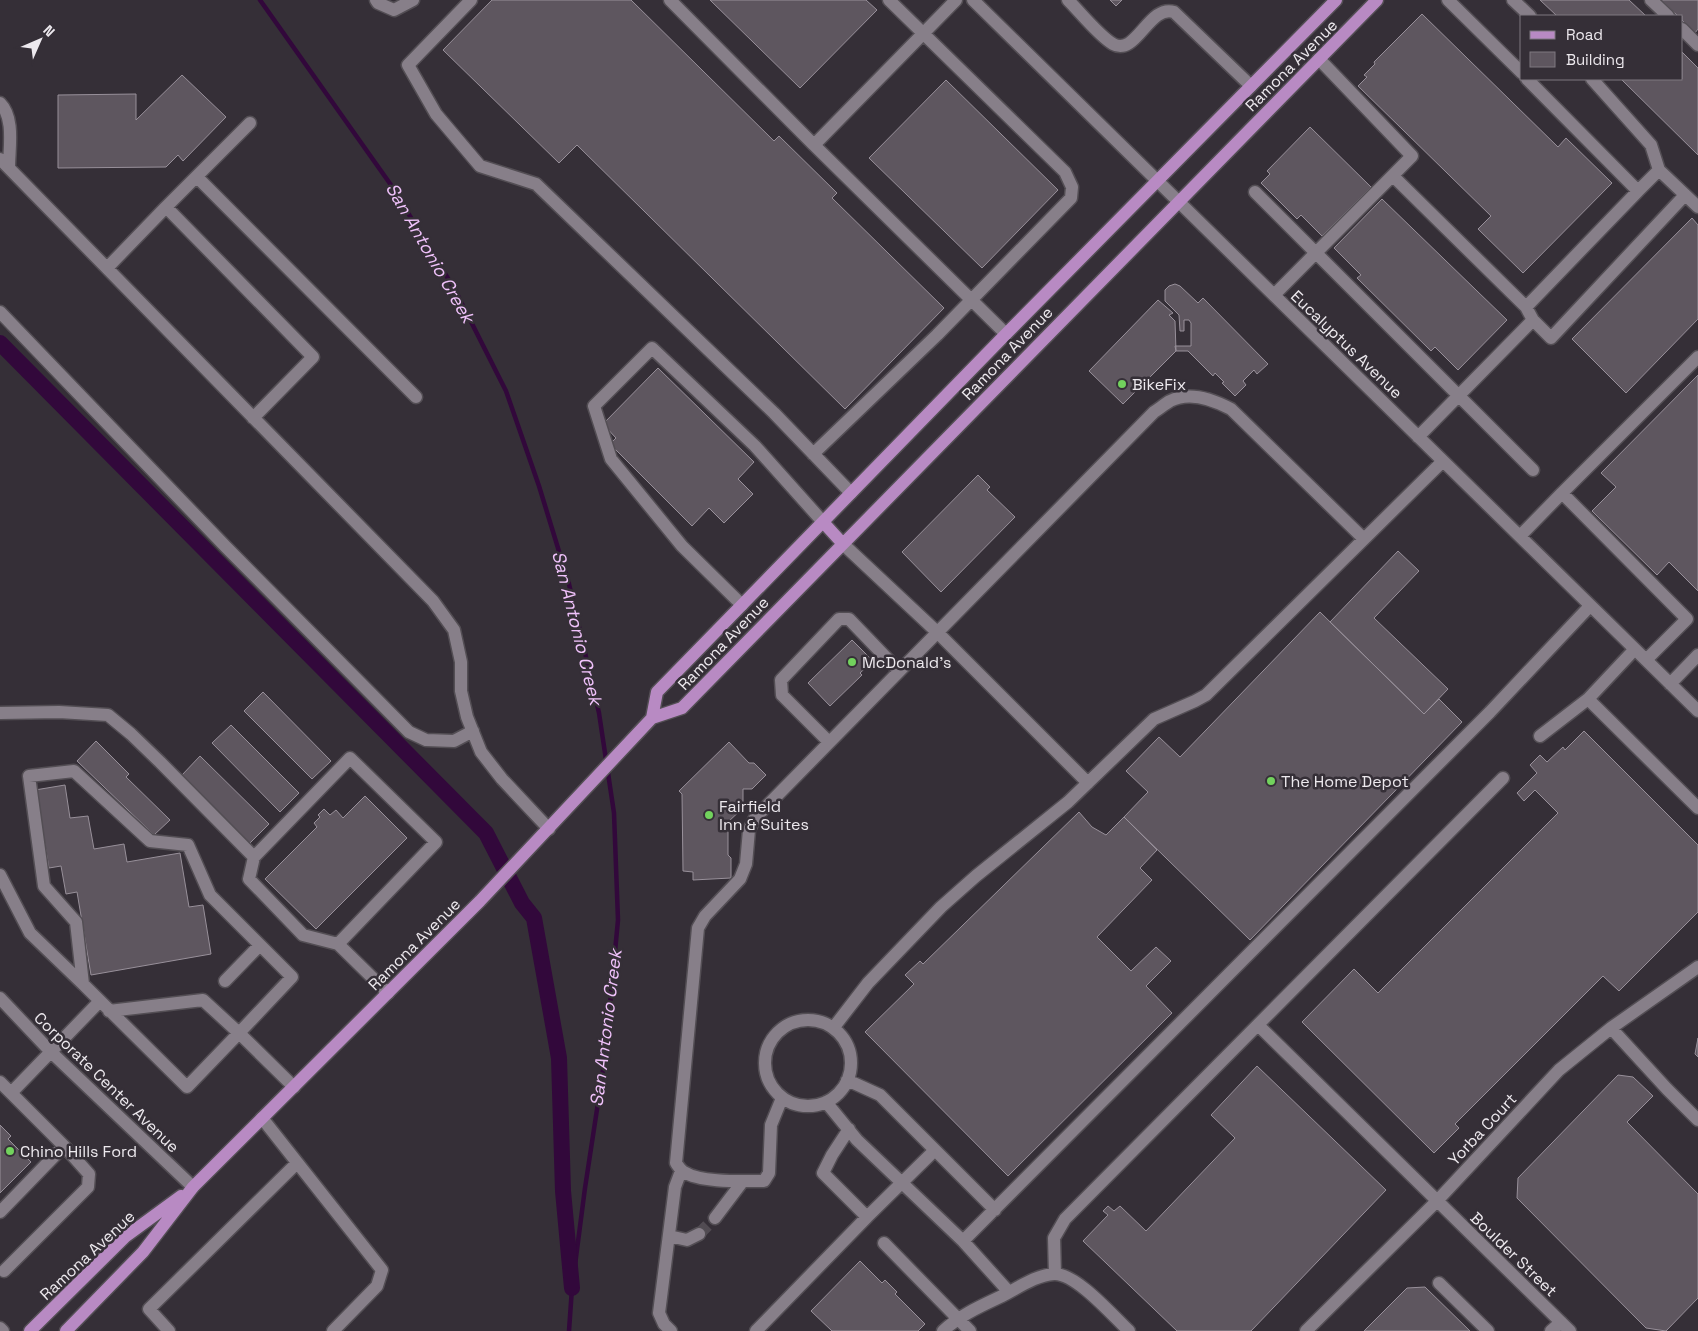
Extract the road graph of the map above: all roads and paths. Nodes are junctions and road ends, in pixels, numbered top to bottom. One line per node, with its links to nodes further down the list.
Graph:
1 (376, 0): 2 (street)
2 (413, 0)
3 (471, 0): 51 (street)
4 (670, 0): 26 (street)
5 (889, 0): 17 (street)
6 (956, 0): 17 (street)
7 (973, 0): 31 (street, Eucalyptus Avenue)
8 (1068, 0): 23 (street)
9 (1336, 0): 23 (main road, Ramona Avenue)
10 (1377, 0): 19 (main road, Ramona Avenue)
11 (1448, 0): 20 (street)
12 (1513, 0): 14 (street)
13 (1651, 0): 15 (street)
14 (1529, 15)
15 (1667, 15)
16 (1683, 30): 18 (street)
17 (924, 34): 26 (street); 41 (street)
18 (1698, 45)
19 (1319, 59): 29 (street); 35 (main road, Ramona Avenue)
20 (1520, 71)
21 (1528, 80): 32 (street)
22 (1593, 80): 28 (street)
23 (1252, 86): 31 (main road, Ramona Avenue)
24 (0, 103): 27 (street)
25 (250, 123): 30 (street)
26 (814, 145): 41 (street)
27 (4, 164): 39 (street)
28 (1659, 170): 32 (street); 34 (street)
29 (1393, 176): 38 (street); 42 (street)
30 (197, 177): 36 (street); 48 (street)
31 (1158, 181): 35 (street, Eucalyptus Avenue); 45 (main road, Ramona Avenue)
32 (1638, 191): 42 (street)
33 (1255, 192): 38 (street)
34 (1685, 195): 37 (street); 44 (street)
35 (1178, 202): 40 (street, Eucalyptus Avenue); 59 (main road, Ramona Avenue)
36 (166, 207): 39 (street); 49 (street)
37 (1698, 207)
38 (1316, 253): 40 (street); 47 (street)
39 (107, 268): 49 (street)
40 (1274, 295): 50 (street, Eucalyptus Avenue)
41 (972, 299): 45 (street); 51 (street)
42 (1526, 307): 44 (street)
43 (0, 312): 72 (street)
44 (1532, 320): 47 (street)
45 (1006, 334): 54 (main road, Ramona Avenue)
46 (1698, 357): 55 (street)
47 (1459, 394): 50 (street); 53 (street)
48 (416, 398)
49 (253, 418): 72 (street)
50 (1418, 437): 52 (street, Eucalyptus Avenue)
51 (813, 454): 54 (street)
52 (1443, 461): 57 (street, Eucalyptus Avenue); 58 (street)
53 (1533, 470)
54 (851, 493): 56 (main road, Ramona Avenue)
55 (1562, 494): 57 (street); 65 (street)
56 (823, 522): 59 (main road); 60 (main road, Ramona Avenue); 60 (street)
57 (1520, 536): 61 (street, Eucalyptus Avenue)
58 (1364, 538): 62 (street); 76 (street)
59 (843, 544): 62 (street); 71 (main road, Ramona Avenue)
60 (742, 605): 71 (main road, Ramona Avenue)
61 (1590, 606): 63 (street, Eucalyptus Avenue); 112 (street)
62 (937, 632): 66 (street); 76 (street)
63 (1635, 649): 65 (street, Eucalyptus Avenue); 68 (street)
64 (1698, 655): 67 (street)
65 (1646, 660): 67 (street, Eucalyptus Avenue)
66 (899, 671): 74 (street); 74 (street)
67 (1670, 684): 69 (street, Eucalyptus Avenue)
68 (1588, 699): 73 (street); 77 (street)
69 (1698, 711)
70 (0, 713): 79 (street)
71 (652, 718): 78 (main road, Ramona Avenue)
72 (472, 731): 78 (street)
73 (1540, 736)
74 (829, 742): 107 (street)
75 (1503, 778): 90 (street)
76 (1088, 783): 91 (street)
77 (1698, 808)
78 (549, 829): 86 (main road, Ramona Avenue)
79 (254, 856): 81 (street); 81 (street)
80 (0, 875): 85 (street)
81 (338, 944): 86 (street)
82 (260, 945): 84 (street); 85 (street); 93 (street)
83 (1698, 967): 92 (street, Yorba Court)
84 (225, 981)
85 (83, 984): 88 (street)
86 (388, 993): 97 (main road, Ramona Avenue)
87 (0, 998): 94 (street, Corporate Center Avenue)
88 (100, 1001): 89 (street); 94 (street)
89 (109, 1011): 93 (street); 93 (street)
90 (1258, 1024): 111 (street, Boulder Street); 121 (street)
91 (834, 1027): 95 (street); 99 (street)
92 (1611, 1028): 102 (street); 111 (street, Yorba Court)
93 (239, 1033): 97 (street)
94 (51, 1052): 98 (street); 110 (street, Corporate Center Avenue)
95 (848, 1080): 100 (street); 105 (street)
96 (0, 1082): 98 (street)
97 (294, 1086): 101 (main road, Ramona Avenue)
98 (11, 1093): 104 (street)
99 (782, 1098): 100 (street); 108 (street)
100 (826, 1102): 103 (street)
101 (262, 1118): 106 (street); 110 (main road, Ramona Avenue)
102 (1698, 1120)
103 (849, 1129): 109 (street); 114 (street)
104 (64, 1146): 113 (street); 120 (street)
105 (935, 1150): 109 (street); 112 (street)
106 (297, 1163): 130 (street); 131 (street)
107 (681, 1171): 108 (street); 117 (street)
108 (743, 1180): 115 (street)
109 (902, 1182): 114 (street); 118 (street)
110 (193, 1188): 128 (main road, Ramona Avenue); 129 (main road, Ramona Avenue)
111 (1437, 1201): 126 (street, Boulder Street); 137 (street, Yorba Court)
112 (995, 1210): 118 (street)
113 (0, 1212)
114 (867, 1217): 133 (street)
115 (715, 1218)
116 (699, 1234): 117 (street)
117 (669, 1236): 132 (street)
118 (963, 1241): 123 (street)
119 (884, 1243): 124 (street)
120 (4, 1271)
121 (1055, 1274): 123 (street); 136 (street)
122 (1438, 1283): 138 (street)
123 (1009, 1292): 124 (street)
124 (957, 1318): 134 (street); 135 (street)
125 (0, 1328): 127 (street)
126 (1560, 1328)
127 (3, 1331)
128 (30, 1331)
129 (66, 1331)
130 (169, 1331)
131 (333, 1331)
132 (671, 1331)
133 (756, 1331)
134 (943, 1331)
135 (970, 1331)
136 (1129, 1331)
137 (1306, 1331)
138 (1488, 1331)

